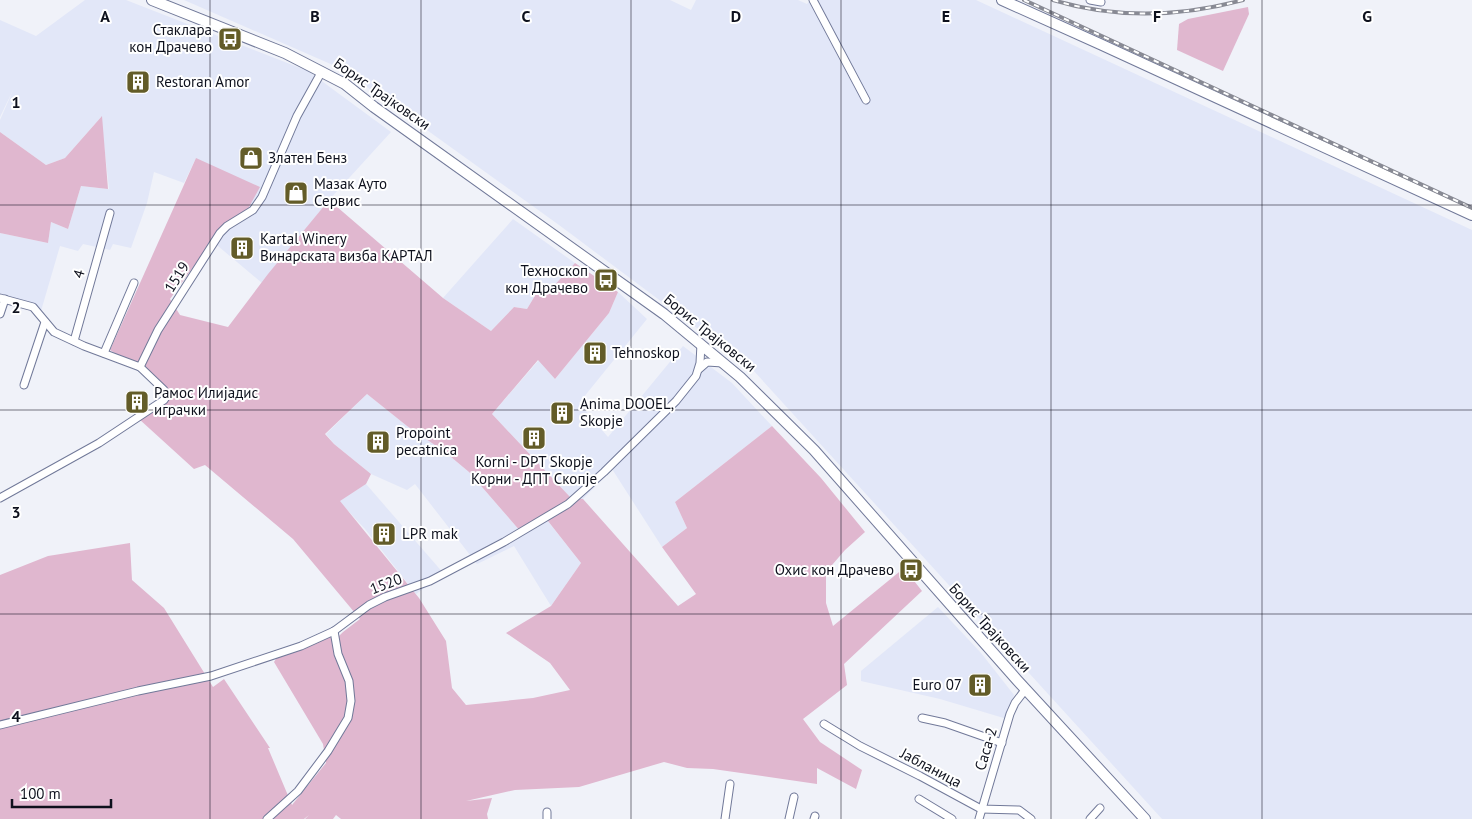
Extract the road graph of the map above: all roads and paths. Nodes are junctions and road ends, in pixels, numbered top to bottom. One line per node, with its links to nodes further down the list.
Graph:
1 (152, 0): 6 (main road, Борис Трајковски)
2 (813, 0): 7 (street)
3 (1002, 0): 9 (main road)
4 (1090, 0): 5 (street)
5 (1101, 2)
6 (322, 71): 15 (main road, Борис Трајковски); 18 (street, 1519)
7 (866, 100)
8 (110, 214): 14 (street, 4)
9 (1472, 215)
10 (134, 284): 16 (street)
11 (2, 299): 12 (street); 13 (street)
12 (0, 314)
13 (46, 322): 14 (street); 20 (street)
14 (74, 341): 16 (street)
15 (701, 344): 17 (main road, Борис Трајковски); 19 (street, 1520)
16 (104, 353): 18 (street)
17 (726, 364): 19 (street); 23 (main road, Борис Трајковски)
18 (140, 366): 21 (street)
19 (699, 369): 22 (street, 1520)
20 (24, 385)
21 (0, 498)
22 (334, 631): 26 (street, 1520); 33 (street)
23 (1026, 690): 27 (street, Саса-2); 40 (main road, Борис Трајковски)
24 (922, 718): 27 (street)
25 (824, 724): 32 (street, Јабланица)
26 (0, 725)
27 (1002, 743): 32 (street, Саса-2)
28 (730, 784): 34 (street)
29 (794, 797): 35 (street)
30 (918, 799): 36 (street)
31 (1100, 808): 39 (street)
32 (981, 809): 37 (street, Саса-2); 38 (street, Јабланица)
33 (267, 819)
34 (725, 819)
35 (789, 819)
36 (952, 819)
37 (979, 819)
38 (1031, 819)
39 (1090, 819)
40 (1145, 819)

